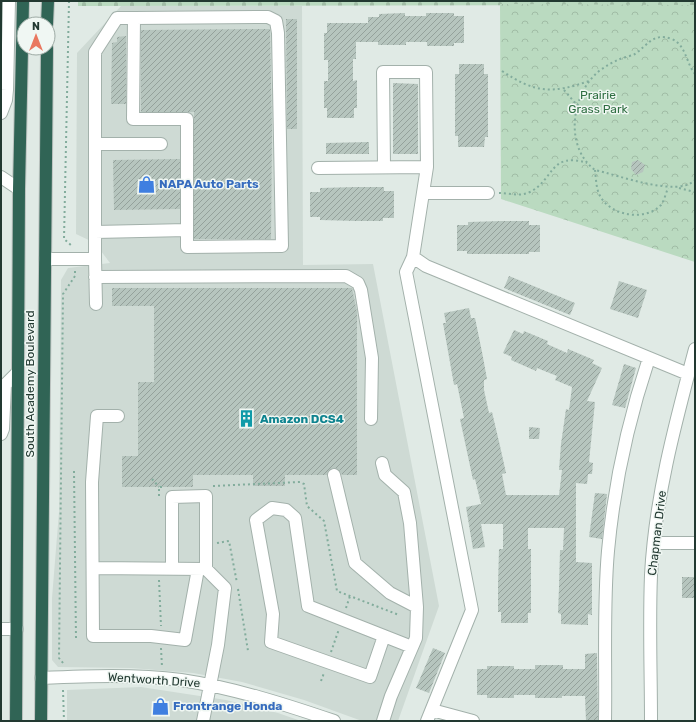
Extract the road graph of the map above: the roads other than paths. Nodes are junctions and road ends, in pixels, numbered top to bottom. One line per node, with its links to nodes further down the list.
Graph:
1 (9, 1): 7 (street)
2 (22, 1): 14 (highway, South Academy Boulevard)
3 (48, 1): 4 (highway)
4 (47, 16)
5 (134, 18): 8 (street); 17 (street); 17 (street)
6 (47, 56): 20 (highway, South Academy Boulevard)
7 (1, 113)
8 (95, 144): 9 (street); 18 (street)
9 (161, 144)
10 (427, 166): 11 (street); 11 (street); 15 (street)
11 (384, 167): 12 (street)
12 (318, 168)
13 (1, 177): 14 (street)
14 (19, 189): 26 (highway, South Academy Boulevard)
15 (424, 193): 16 (street); 19 (street)
16 (488, 193)
17 (187, 230): 18 (street)
18 (95, 232): 21 (street)
19 (413, 257): 25 (street); 46 (street)
20 (45, 259): 21 (street); 43 (highway, South Academy Boulevard)
21 (95, 259): 22 (street)
22 (95, 277): 23 (street); 29 (street)
23 (96, 304)
24 (695, 349): 27 (street, Chapman Drive)
25 (649, 358): 27 (street); 53 (street)
26 (18, 372): 30 (street); 40 (highway, South Academy Boulevard)
27 (688, 374): 33 (street, Chapman Drive)
28 (118, 416): 35 (street)
29 (371, 419)
30 (1, 434)
31 (382, 462): 38 (street)
32 (334, 475): 38 (street)
33 (655, 543): 34 (street); 54 (street, Chapman Drive)
34 (695, 543)
35 (93, 568): 36 (street); 37 (street)
36 (172, 568): 37 (street); 37 (street)
37 (202, 569): 44 (street)
38 (416, 607): 42 (street)
39 (1, 629): 40 (street)
40 (16, 629): 45 (highway, South Academy Boulevard)
41 (384, 636): 41 (street); 42 (street)
42 (412, 647): 51 (street)
43 (41, 678): 44 (street, Wentworth Drive); 48 (highway, South Academy Boulevard)
44 (210, 685): 49 (street); 50 (street, Wentworth Drive)
45 (16, 715): 47 (highway)
46 (429, 715): 52 (street)
47 (24, 721)
48 (41, 721)
49 (203, 721)
50 (334, 721)
51 (383, 721)
52 (473, 721)
53 (605, 721)
54 (651, 721)

